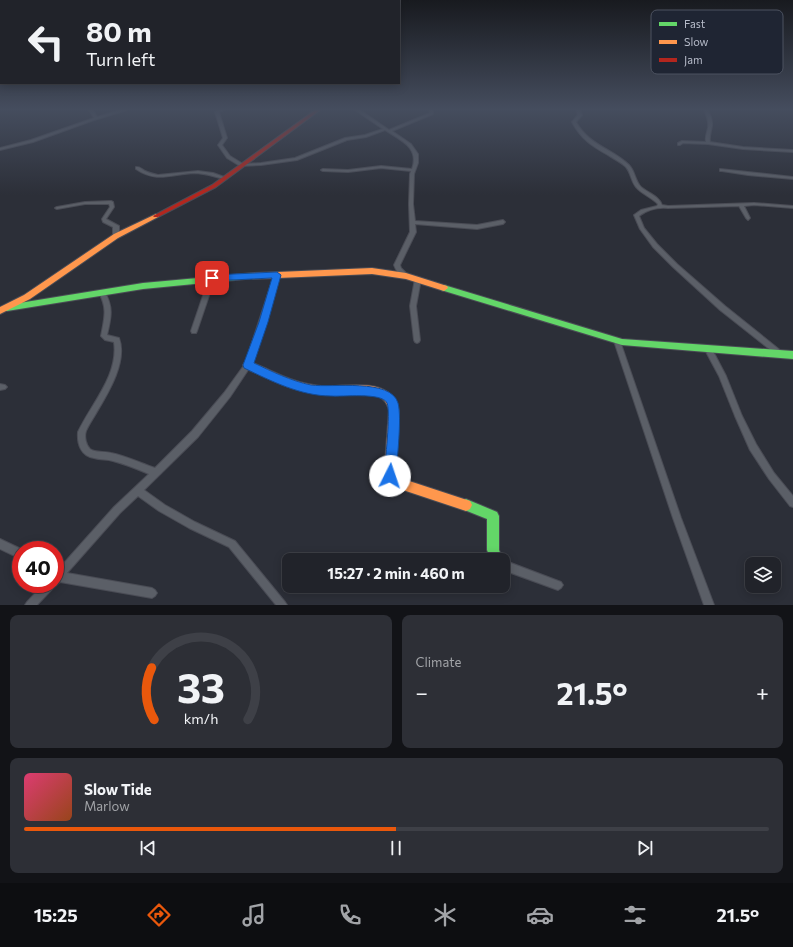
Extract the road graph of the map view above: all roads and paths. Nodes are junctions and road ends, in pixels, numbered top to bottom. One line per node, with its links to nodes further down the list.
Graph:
1 (44, 138): 10 (street)
2 (225, 138): 12 (street)
3 (279, 138): 12 (street)
4 (351, 138): 12 (street)
5 (399, 138): 15 (street)
6 (586, 138): 20 (street)
7 (707, 138): 8 (street)
8 (708, 143): 9 (street); 11 (street)
9 (679, 144)
10 (0, 150)
11 (793, 151)
12 (242, 165): 17 (street)
13 (138, 168): 17 (street)
14 (323, 170): 15 (street)
15 (413, 170): 24 (street)
16 (722, 170): 18 (street)
17 (225, 178): 26 (street)
18 (793, 178)
19 (741, 205): 20 (street); 22 (street); 23 (street)
20 (660, 206): 37 (street)
21 (57, 208): 26 (street)
22 (793, 208)
23 (748, 218)
24 (412, 222): 25 (street); 28 (street)
25 (503, 222)
26 (116, 236): 32 (street)
27 (277, 275): 28 (street); 29 (street); 39 (street)
28 (406, 276): 30 (street)
29 (212, 278): 31 (street); 33 (street)
30 (418, 279): 34 (street); 35 (street)
31 (102, 293): 32 (street); 40 (street)
32 (3, 309)
33 (194, 331)
34 (417, 340)
35 (618, 341): 36 (street); 54 (street)
36 (707, 348): 37 (street); 42 (street)
37 (779, 353): 38 (street)
38 (793, 355)
39 (248, 365): 40 (street); 45 (street)
40 (155, 472): 41 (street)
41 (137, 490): 47 (street); 53 (street)
42 (793, 503)
43 (0, 544): 44 (street)
44 (12, 550)
45 (494, 553)
46 (510, 568): 49 (street)
47 (64, 570)
48 (64, 581): 51 (street)
49 (558, 585)
50 (42, 593): 52 (street)
51 (152, 593)
52 (30, 605)
53 (282, 605)
54 (709, 605)

